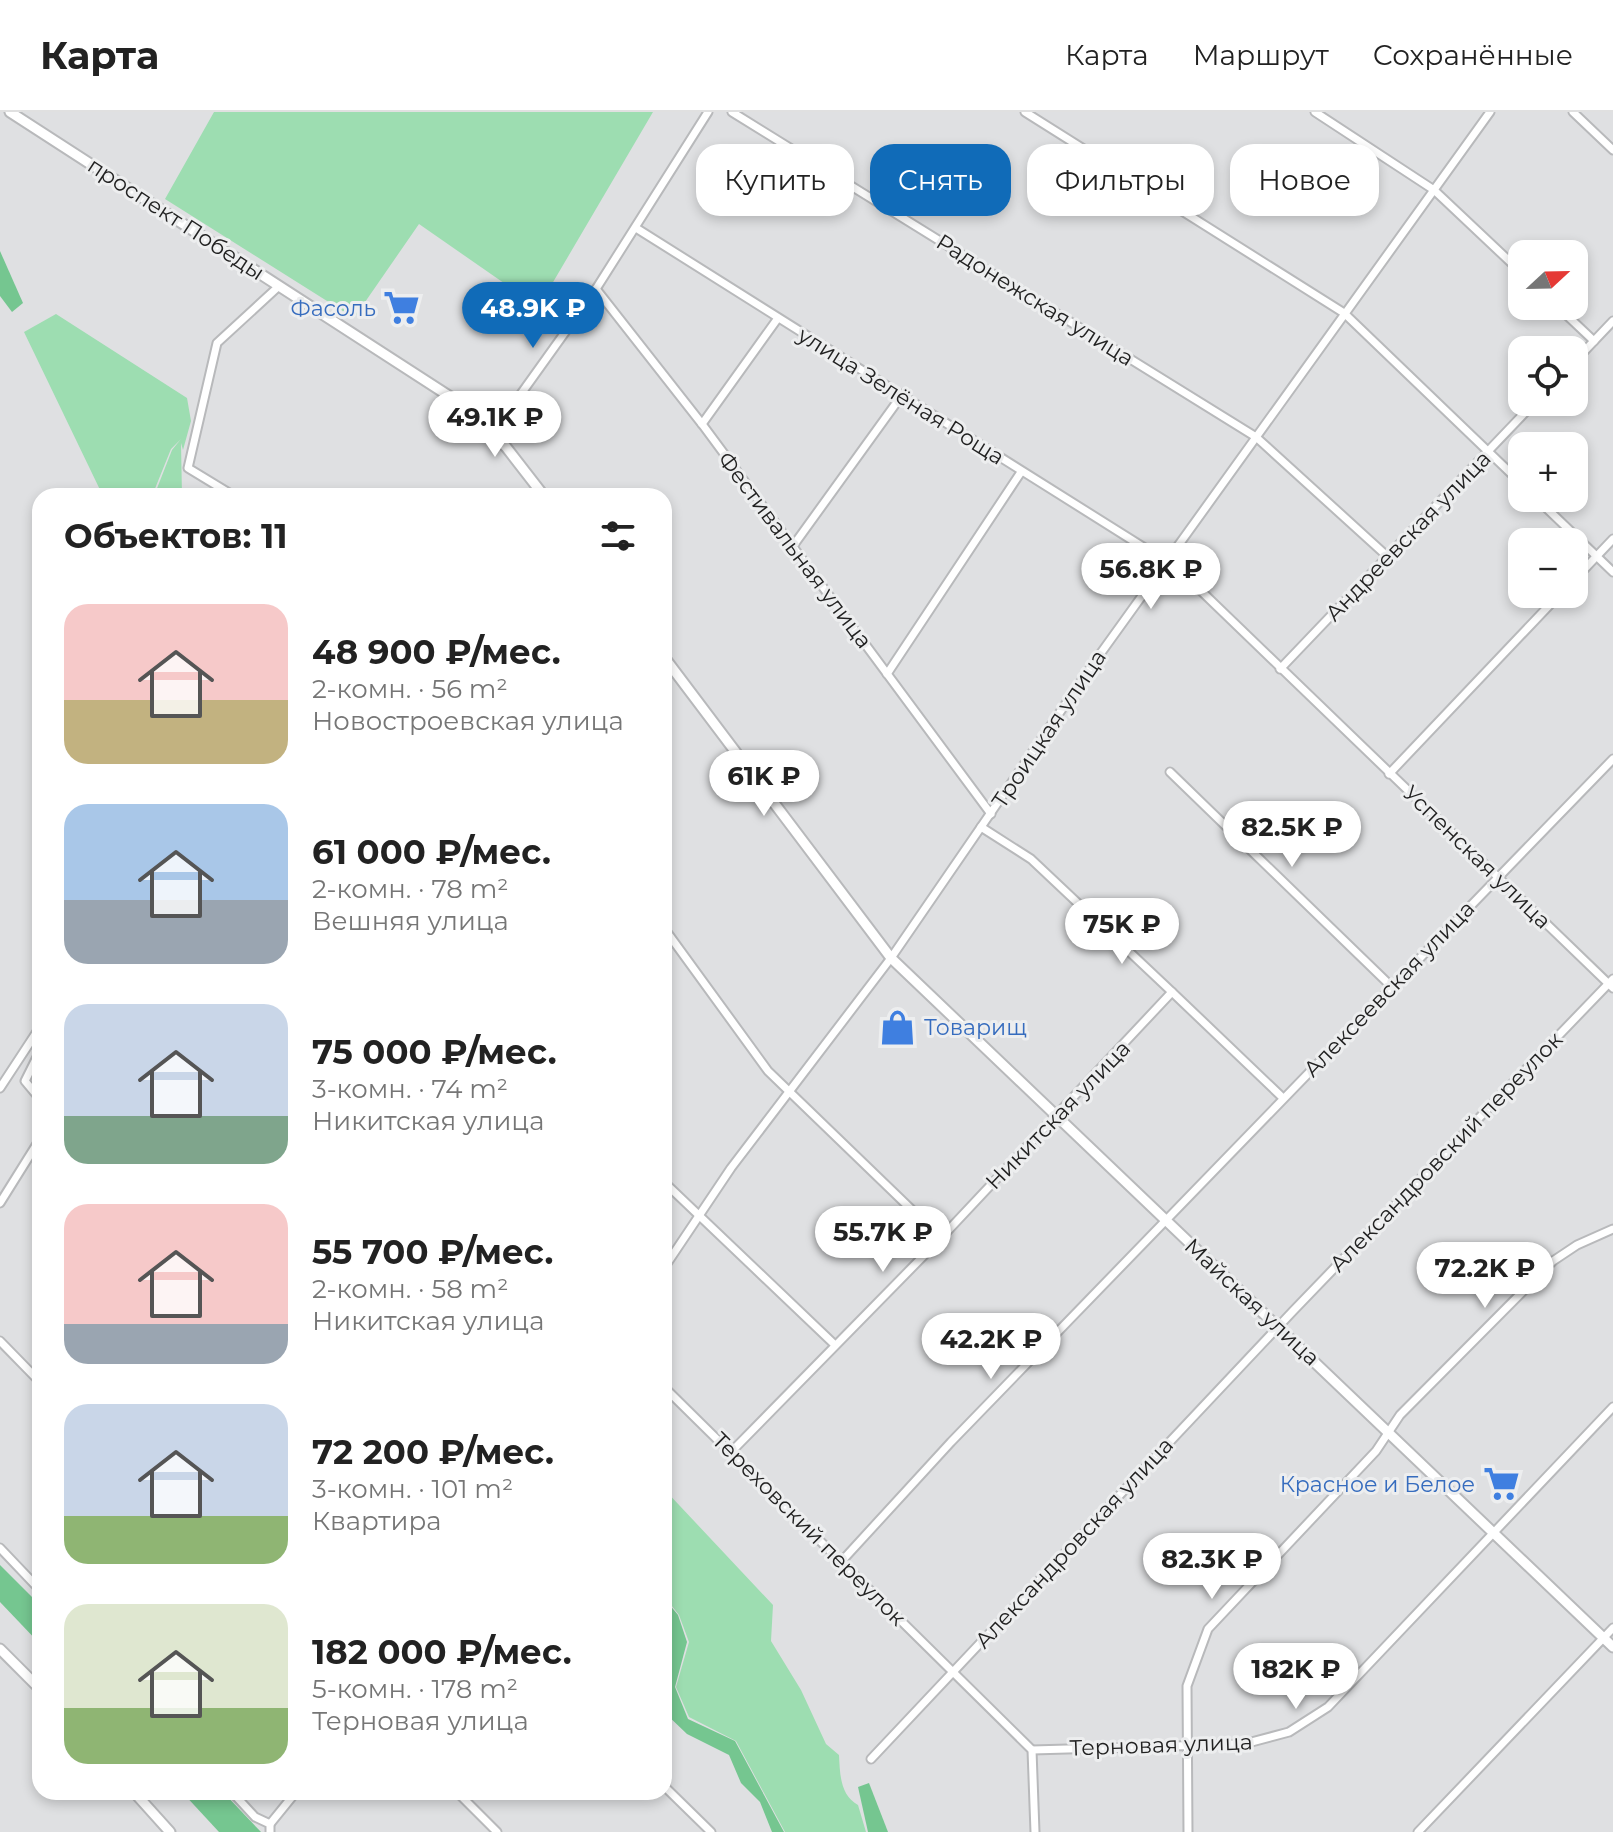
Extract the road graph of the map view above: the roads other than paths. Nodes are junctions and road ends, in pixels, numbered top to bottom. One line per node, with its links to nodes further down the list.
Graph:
1 (10, 112): 12 (street, проспект Победы)
2 (708, 112): 10 (street)
3 (732, 112): 24 (street, Радонежская улица)
4 (1025, 112): 14 (street)
5 (1315, 112): 9 (street)
6 (1490, 112): 9 (street, Троицкая улица)
7 (1573, 112): 8 (street)
8 (1613, 150)
9 (1434, 190): 11 (street); 14 (street, Троицкая улица)
10 (636, 228): 13 (street); 15 (street, улица Зелёная Роща)
11 (1508, 260)
12 (279, 286): 23 (street, проспект Победы); 28 (street)
13 (596, 289): 22 (street, Фестивальная улица); 23 (street)
14 (1344, 313): 24 (street, Троицкая улица); 25 (street)
15 (778, 318): 20 (street, улица Зелёная Роща); 22 (street)
16 (1572, 320): 18 (street)
17 (1613, 321): 18 (street)
18 (1594, 341): 19 (street)
19 (1588, 347)
20 (902, 395): 27 (street, улица Зелёная Роща); 32 (street)
21 (1522, 416): 25 (street, Андреевская улица)
22 (702, 424): 32 (street, Фестивальная улица)
23 (490, 429): 29 (street, проспект Победы)
24 (1256, 437): 34 (street, Радонежская улица); 35 (street, Троицкая улица)
25 (1488, 452): 26 (street); 34 (street, Андреевская улица)
26 (1508, 471)
27 (1021, 472): 35 (street, улица Зелёная Роща); 41 (street)
28 (221, 488)
29 (538, 488)
30 (1551, 512): 33 (street)
31 (1613, 539): 33 (street)
32 (793, 546): 41 (street, Фестивальная улица)
33 (1597, 556): 36 (street); 37 (street)
34 (1388, 557): 40 (street, Андреевская улица)
35 (1169, 560): 40 (street, Успенская улица); 45 (street, Троицкая улица)
36 (1588, 565)
37 (1613, 572)
38 (1547, 608): 44 (street)
39 (672, 668): 49 (street, Майская улица)
40 (1280, 669): 44 (street, Успенская улица)
41 (887, 674): 45 (street, Фестивальная улица)
42 (1613, 759): 47 (street, Алексеевская улица)
43 (1170, 772): 51 (street)
44 (1389, 774): 47 (street, Успенская улица)
45 (991, 814): 46 (street, Троицкая улица)
46 (981, 827): 49 (street, Троицкая улица); 52 (street)
47 (1499, 877): 50 (street, Успенская улица); 51 (street, Алексеевская улица)
48 (672, 939): 57 (street)
49 (891, 958): 57 (street, Троицкая улица); 59 (street, Майская улица)
50 (1611, 984): 68 (street, Александровский переулок)
51 (1393, 988): 58 (street, Алексеевская улица)
52 (1172, 992): 58 (street); 59 (street, Никитская улица)
53 (32, 1039): 55 (street)
54 (32, 1067): 56 (street)
55 (0, 1088)
56 (32, 1089)
57 (790, 1094): 63 (street, Троицкая улица); 66 (street)
58 (1283, 1098): 64 (street, Алексеевская улица)
59 (1057, 1117): 64 (street, Майская улица); 66 (street, Никитская улица)
60 (32, 1152): 62 (street)
61 (672, 1190): 63 (street)
62 (0, 1203)
63 (698, 1216): 67 (street, Троицкая улица); 70 (street)
64 (1168, 1222): 68 (street, Майская улица); 78 (street, Алексеевская улица)
65 (1613, 1229): 74 (street)
66 (941, 1238): 70 (street, Никитская улица)
67 (672, 1256)
68 (1279, 1326): 74 (street, Майская улица); 84 (street, Александровская улица)
69 (0, 1341): 71 (street)
70 (835, 1345): 75 (street, Никитская улица)
71 (32, 1374)
72 (672, 1395): 75 (street, Тереховский переулок)
73 (1613, 1407): 76 (street)
74 (1389, 1431): 76 (street, Майская улица); 86 (street)
75 (732, 1451): 78 (street, Тереховский переулок)
76 (1496, 1534): 81 (street, Майская улица); 86 (street, Терновая улица)
77 (0, 1548): 79 (street)
78 (840, 1563): 84 (street, Тереховский переулок)
79 (32, 1582)
80 (1613, 1628): 81 (street)
81 (1604, 1638): 82 (street, Майская улица); 100 (street)
82 (1613, 1647)
83 (0, 1649): 85 (street)
84 (953, 1671): 87 (street, Тереховский переулок); 88 (street, Александровская улица)
85 (32, 1681)
86 (1186, 1746): 87 (street, Терновая улица); 99 (street)
87 (1032, 1750): 98 (street)
88 (871, 1759)
89 (672, 1794): 97 (street)
90 (141, 1800): 95 (street)
91 (239, 1800): 94 (street)
92 (290, 1800): 94 (street)
93 (465, 1800): 96 (street)
94 (270, 1828)
95 (170, 1832)
96 (497, 1832)
97 (711, 1832)
98 (1035, 1832)
99 (1188, 1832)
100 (1418, 1832)

